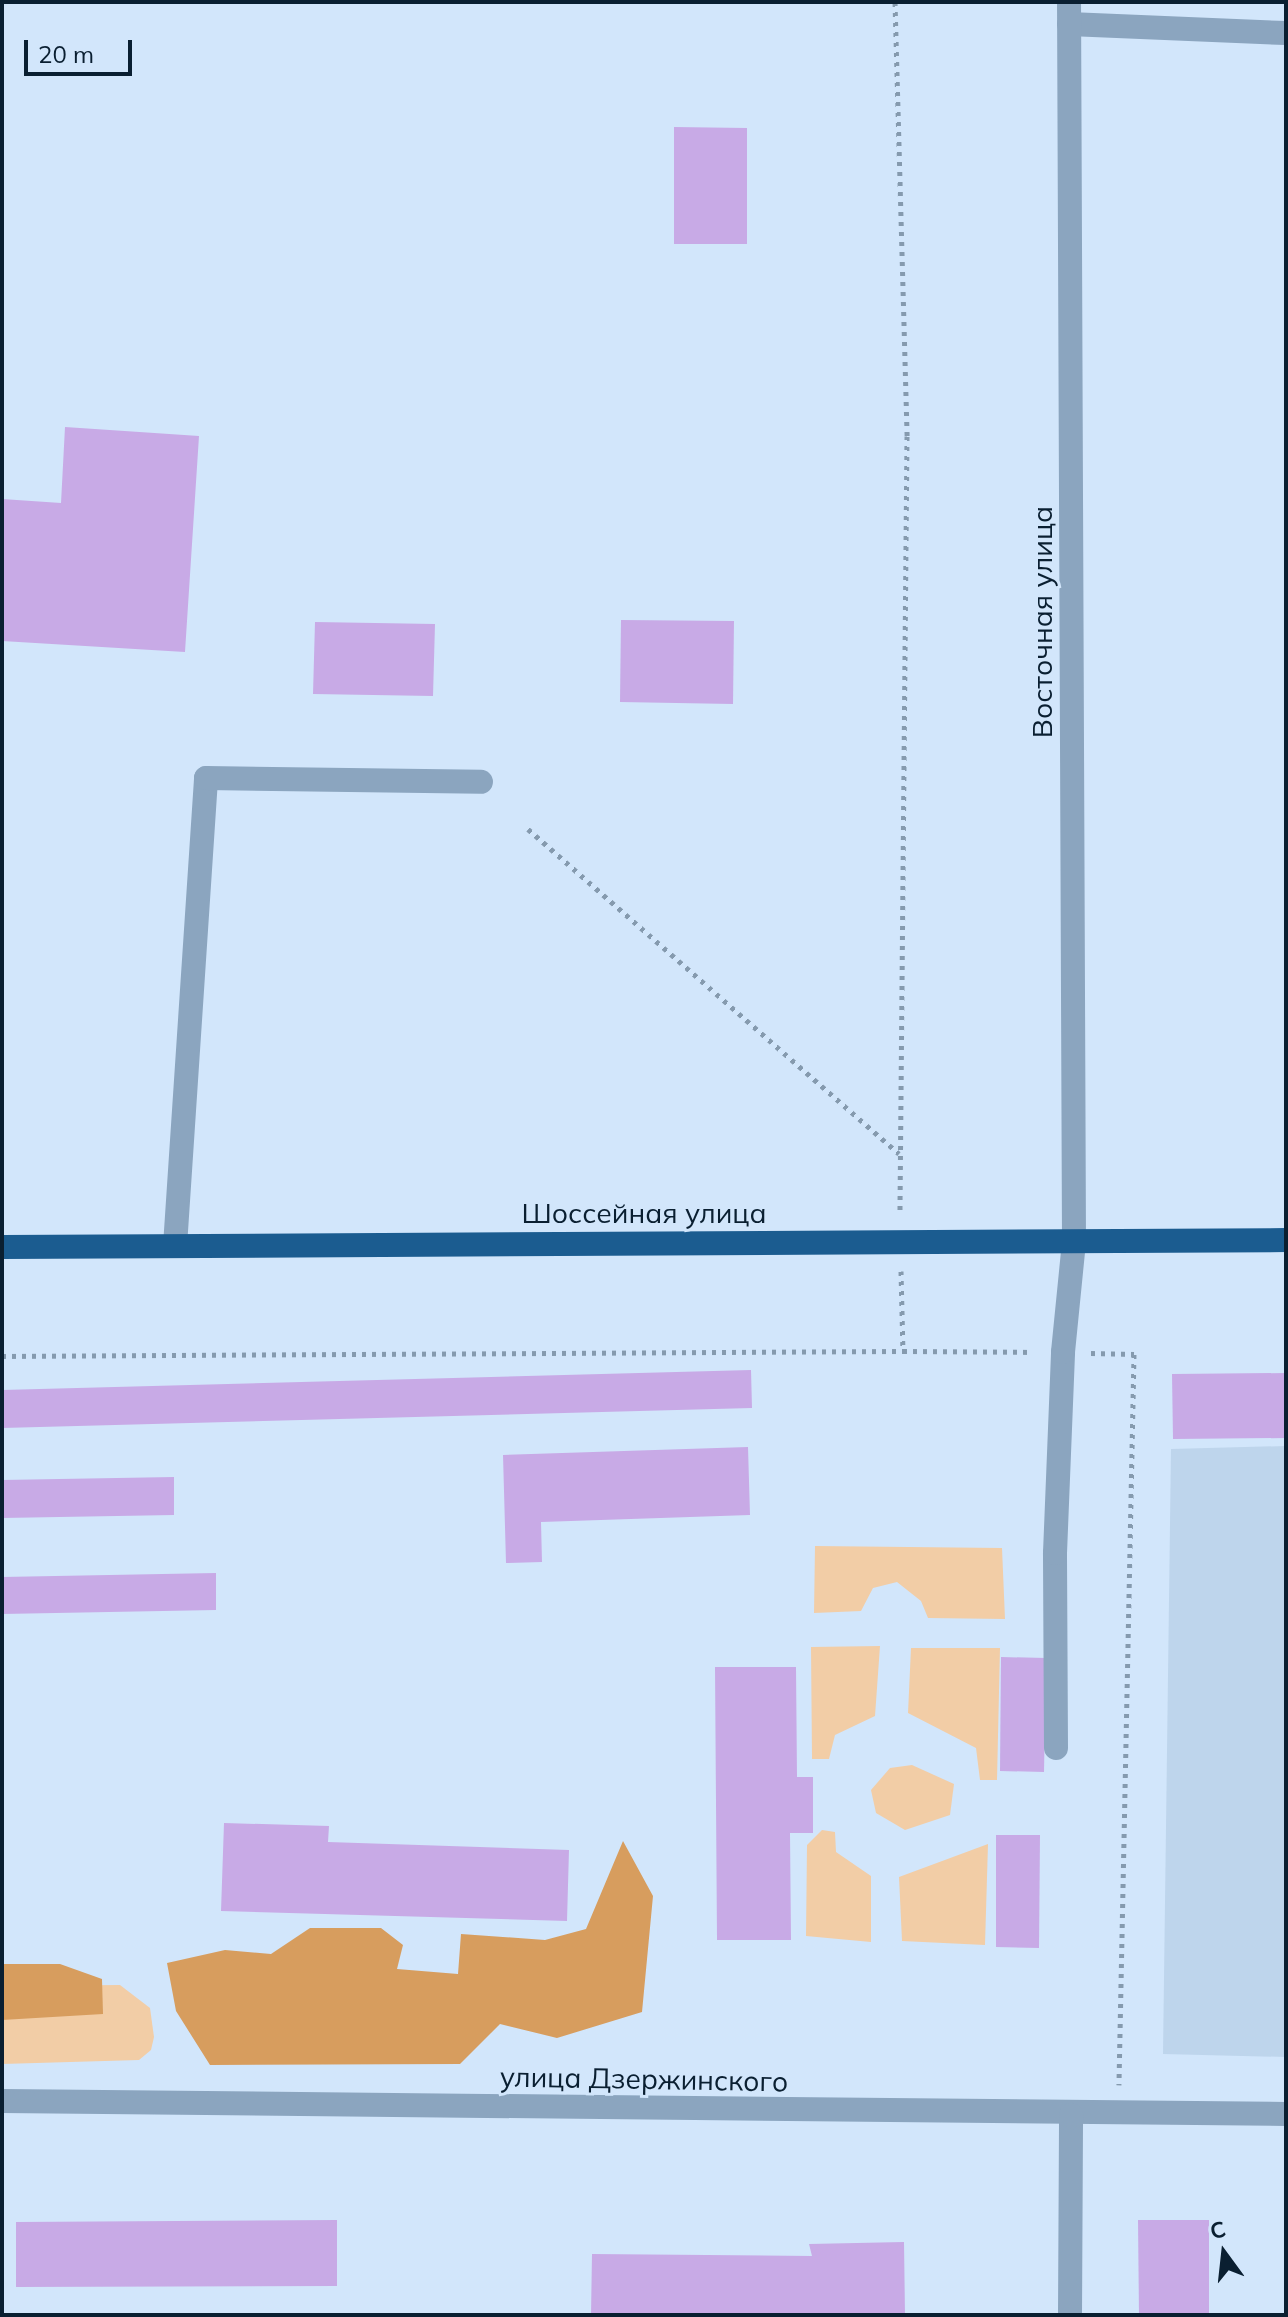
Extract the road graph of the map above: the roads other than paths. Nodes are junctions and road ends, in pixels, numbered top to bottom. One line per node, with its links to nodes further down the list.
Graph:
1 (1069, 13): 2 (street); 5 (street, Восточная улица)
2 (1286, 33)
3 (481, 782): 6 (street)
4 (1286, 1240): 5 (highway, Шоссейная улица)
5 (1074, 1241): 6 (highway, Шоссейная улица); 8 (street, Восточная улица)
6 (175, 1246): 7 (highway, Шоссейная улица)
7 (2, 1247)
8 (1056, 1748)
9 (2, 2101): 11 (street, улица Дзержинского)
10 (1286, 2114): 11 (street, улица Дзержинского)
11 (1071, 2115): 12 (street)
12 (1070, 2315)

